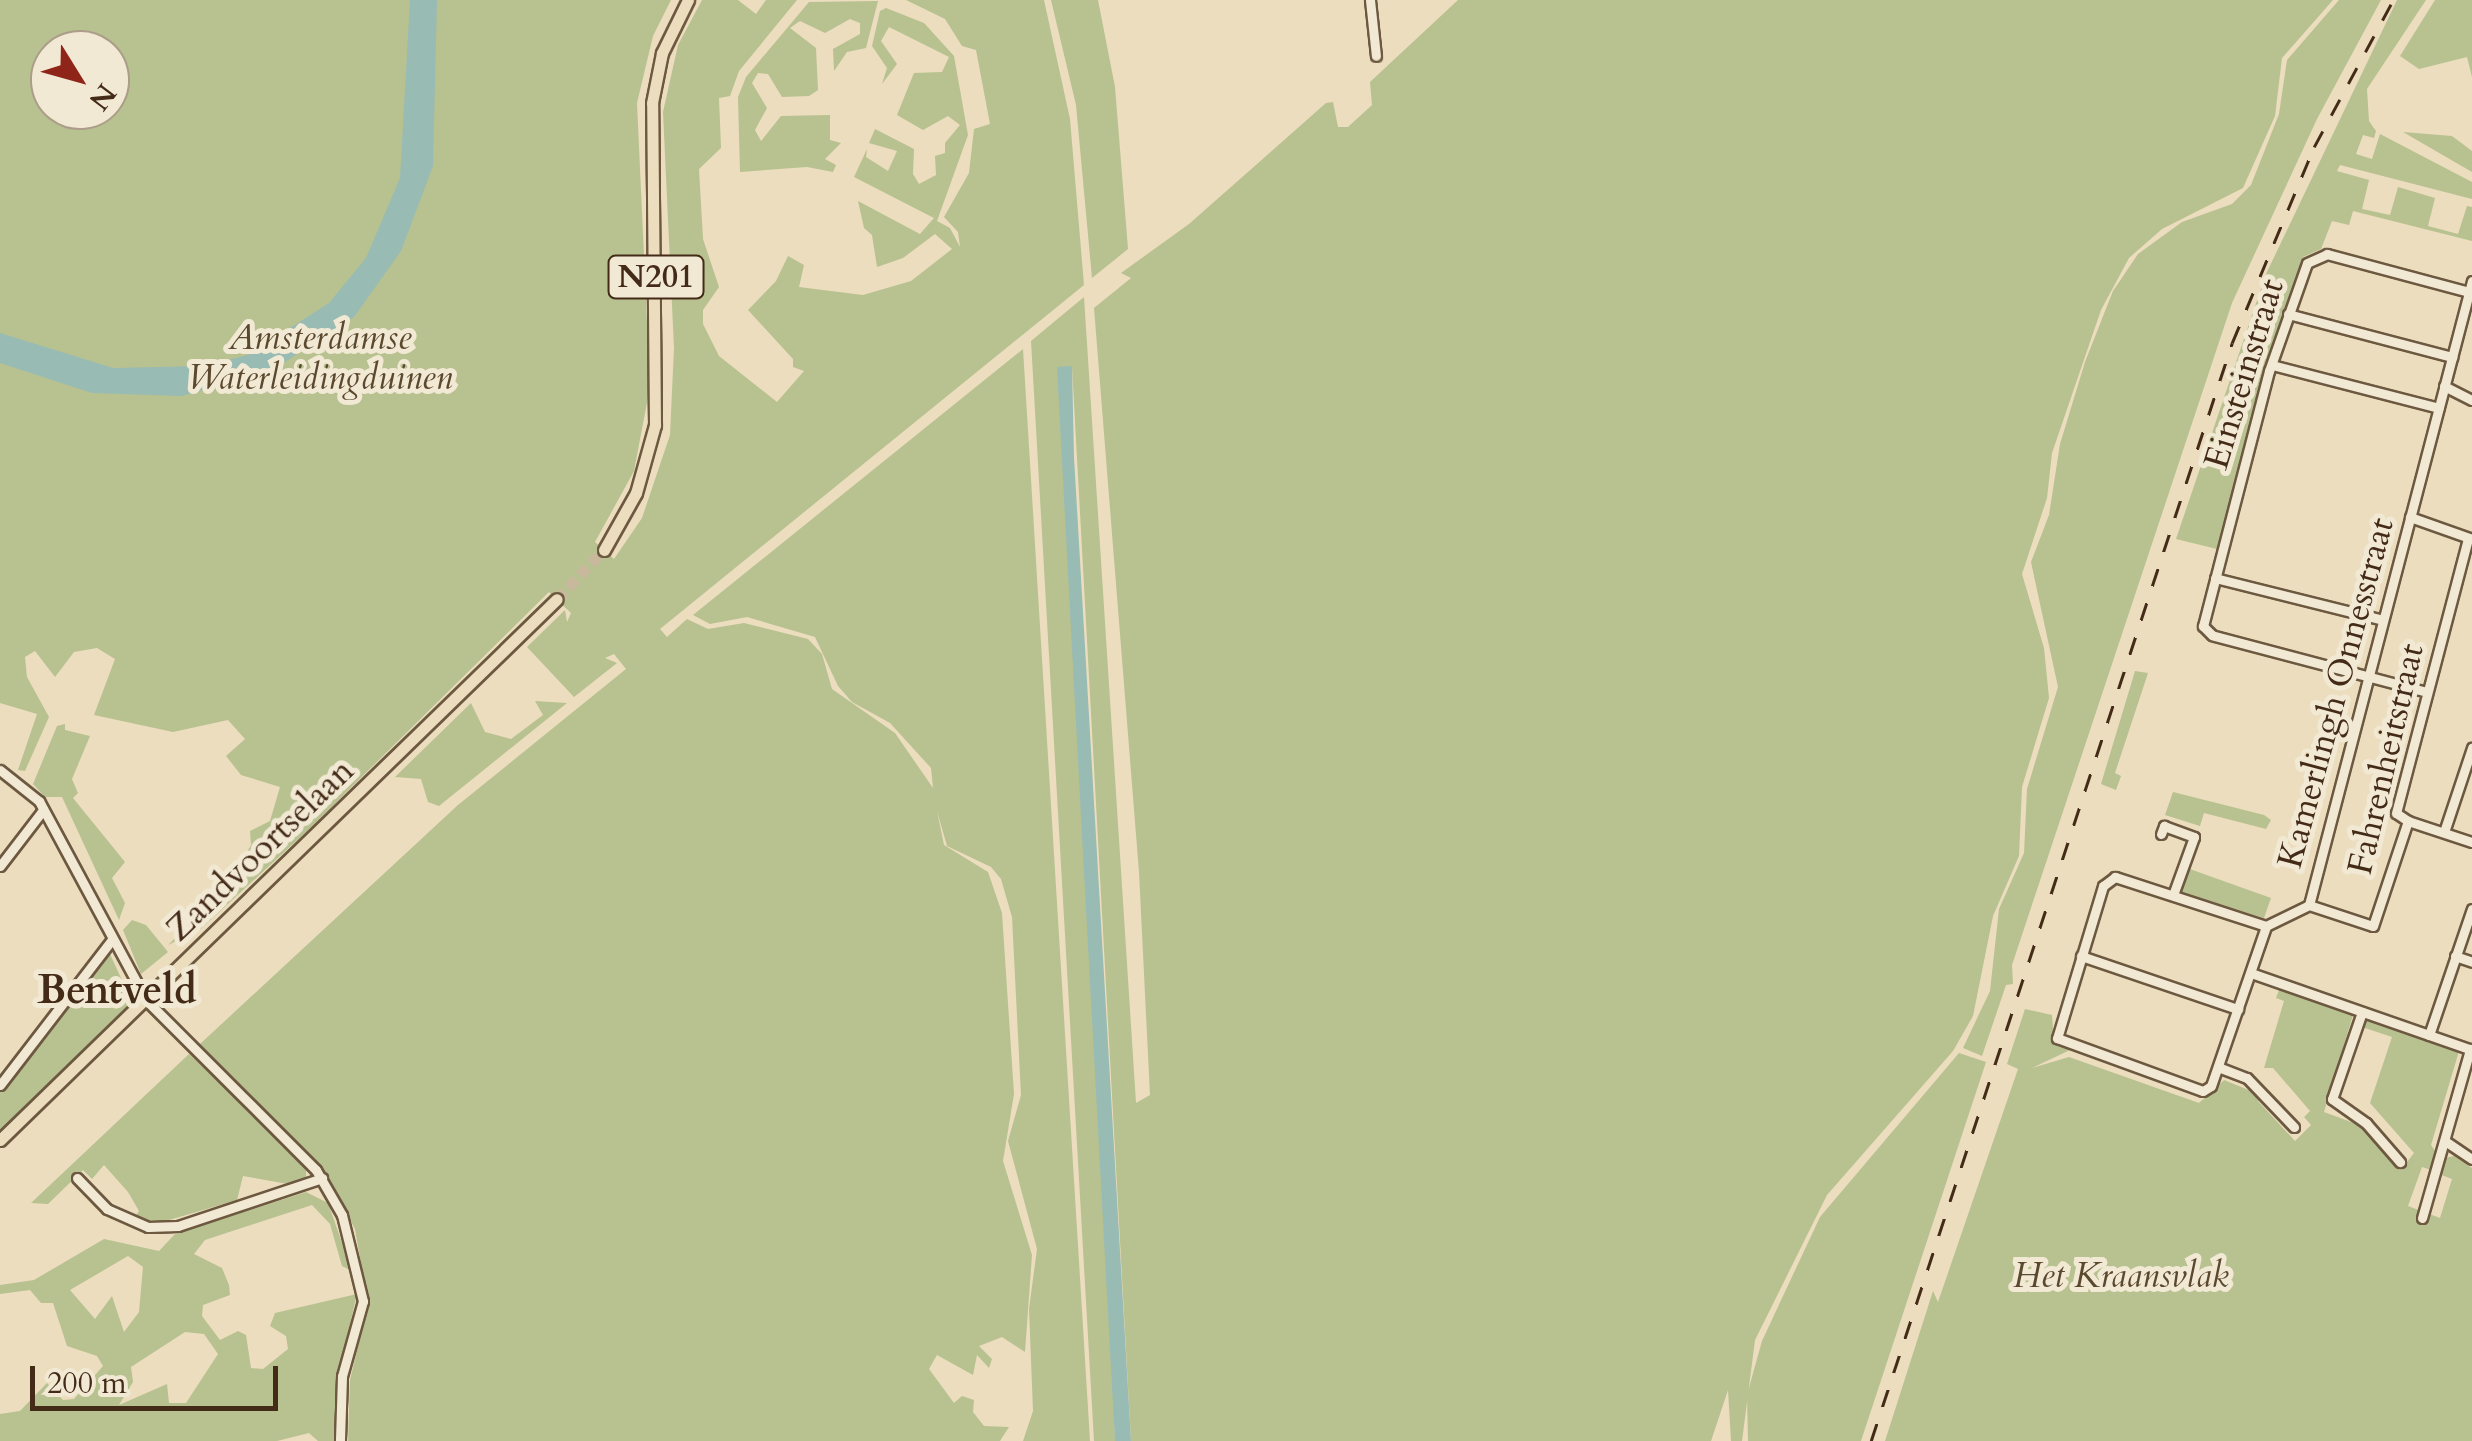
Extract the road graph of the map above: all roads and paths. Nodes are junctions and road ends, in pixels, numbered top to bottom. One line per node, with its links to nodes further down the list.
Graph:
1 (688, 0): 14 (main road, N201)
2 (1370, 0): 3 (street)
3 (1376, 56)
4 (2472, 280): 5 (street, Kamerlingh Onnesstraat)
5 (2469, 292): 6 (street, Einsteinstraat); 7 (street, Kamerlingh Onnesstraat)
6 (2288, 314): 7 (street); 8 (street, Einsteinstraat)
7 (2452, 357): 9 (street, Kamerlingh Onnesstraat)
8 (2272, 364): 11 (street); 15 (street, Einsteinstraat)
9 (2444, 386): 10 (street); 11 (street, Kamerlingh Onnesstraat)
10 (2472, 400)
11 (2438, 408): 12 (street, Kamerlingh Onnesstraat)
12 (2410, 517): 13 (street); 17 (street, Kamerlingh Onnesstraat)
13 (2470, 538): 19 (street, Fahrenheitstraat)
14 (604, 550)
15 (2215, 578): 17 (street); 18 (street, Einsteinstraat)
16 (557, 599): 37 (main road, Zandvoortselaan)
17 (2383, 620): 18 (street, Kamerlingh Onnesstraat)
18 (2369, 675): 19 (street); 29 (street, Kamerlingh Onnesstraat)
19 (2427, 692): 23 (street, Fahrenheitstraat)
20 (2472, 748): 24 (street)
21 (0, 770): 22 (street)
22 (43, 810): 27 (street); 32 (street)
23 (2408, 821): 24 (street); 29 (street, Fahrenheitstraat)
24 (2444, 832): 26 (street)
25 (2160, 834): 28 (street)
26 (2472, 842)
27 (0, 866)
28 (2173, 896): 31 (street); 33 (street)
29 (2309, 905): 31 (street, Kamerlingh Onnesstraat)
30 (2472, 909): 34 (street)
31 (2266, 926): 36 (street)
32 (111, 941): 37 (street); 43 (street, Zandvoortselaan)
33 (2080, 956): 38 (street); 42 (street)
34 (2456, 956): 35 (street); 40 (street)
35 (2472, 962)
36 (2251, 973): 38 (street); 39 (street)
37 (146, 1000): 45 (main road, Zandvoortselaan); 50 (street)
38 (2238, 1009): 42 (street)
39 (2362, 1012): 40 (street); 48 (street)
40 (2430, 1035): 41 (street)
41 (2471, 1050): 46 (street)
42 (2218, 1068): 44 (street)
43 (0, 1086)
44 (2294, 1127)
45 (0, 1140)
46 (2445, 1141): 47 (street); 51 (street)
47 (2472, 1159)
48 (2400, 1162)
49 (77, 1178): 50 (street)
50 (322, 1178): 52 (street)
51 (2422, 1218)
52 (340, 1441)

